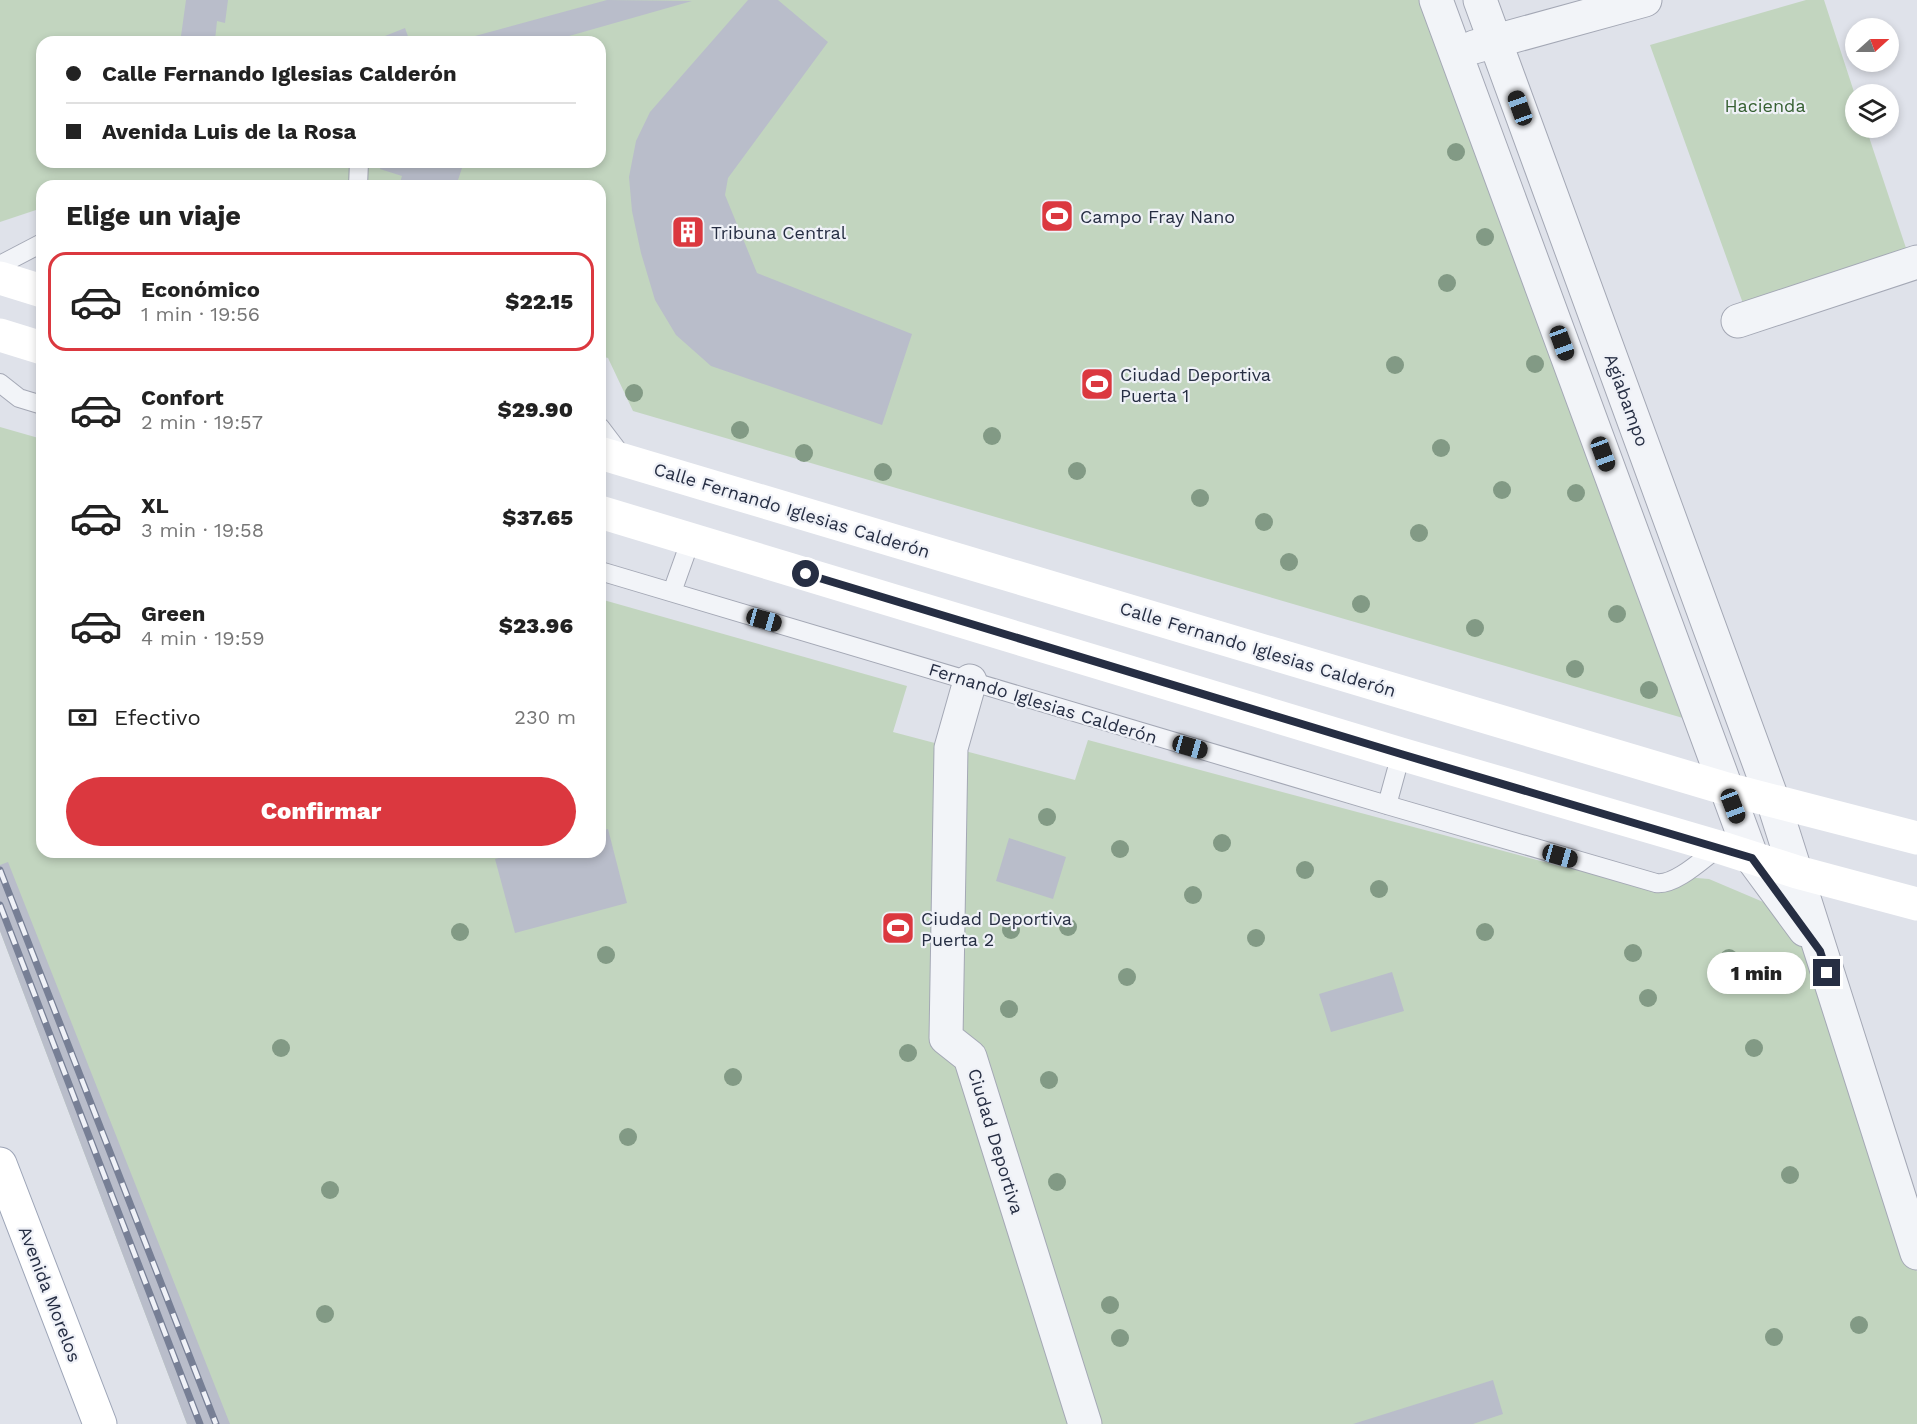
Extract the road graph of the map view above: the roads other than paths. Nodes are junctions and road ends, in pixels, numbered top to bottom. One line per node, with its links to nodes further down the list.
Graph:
1 (1480, 0): 4 (street, Agiabampo)
2 (1645, 0): 4 (street)
3 (1441, 1): 5 (street)
4 (1495, 41): 5 (street); 25 (street, Agiabampo)
5 (1454, 52): 24 (street)
6 (36, 246): 8 (lane)
7 (1917, 262): 11 (street)
8 (0, 265)
9 (0, 278): 10 (street)
10 (36, 289)
11 (1738, 321)
12 (0, 335): 13 (street)
13 (36, 346)
14 (0, 383): 15 (lane)
15 (36, 403)
16 (606, 442): 17 (lane)
17 (612, 457): 24 (street, Calle Fernando Iglesias Calderón)
18 (606, 514): 19 (street)
19 (692, 539): 21 (lane); 23 (street)
20 (606, 573): 21 (lane, Fernando Iglesias Calderón)
21 (672, 592): 22 (lane, Fernando Iglesias Calderón)
22 (970, 681): 26 (lane, Fernando Iglesias Calderón); 36 (street, Ciudad Deportiva)
23 (1401, 754): 26 (lane); 28 (street)
24 (1727, 789): 25 (street, Calle Fernando Iglesias Calderón); 29 (street)
25 (1773, 801): 27 (street, Calle Fernando Iglesias Calderón); 30 (street, Agiabampo)
26 (1387, 805): 28 (lane, Fernando Iglesias Calderón)
27 (1917, 838)
28 (1719, 847): 29 (street)
29 (1752, 858): 30 (street); 32 (street)
30 (1797, 872): 31 (street); 32 (street, Agiabampo)
31 (1917, 904)
32 (1820, 951): 34 (street, Agiabampo)
33 (0, 1164): 35 (street, Avenida Morelos)
34 (1917, 1253)
35 (100, 1424)
36 (1085, 1424)

